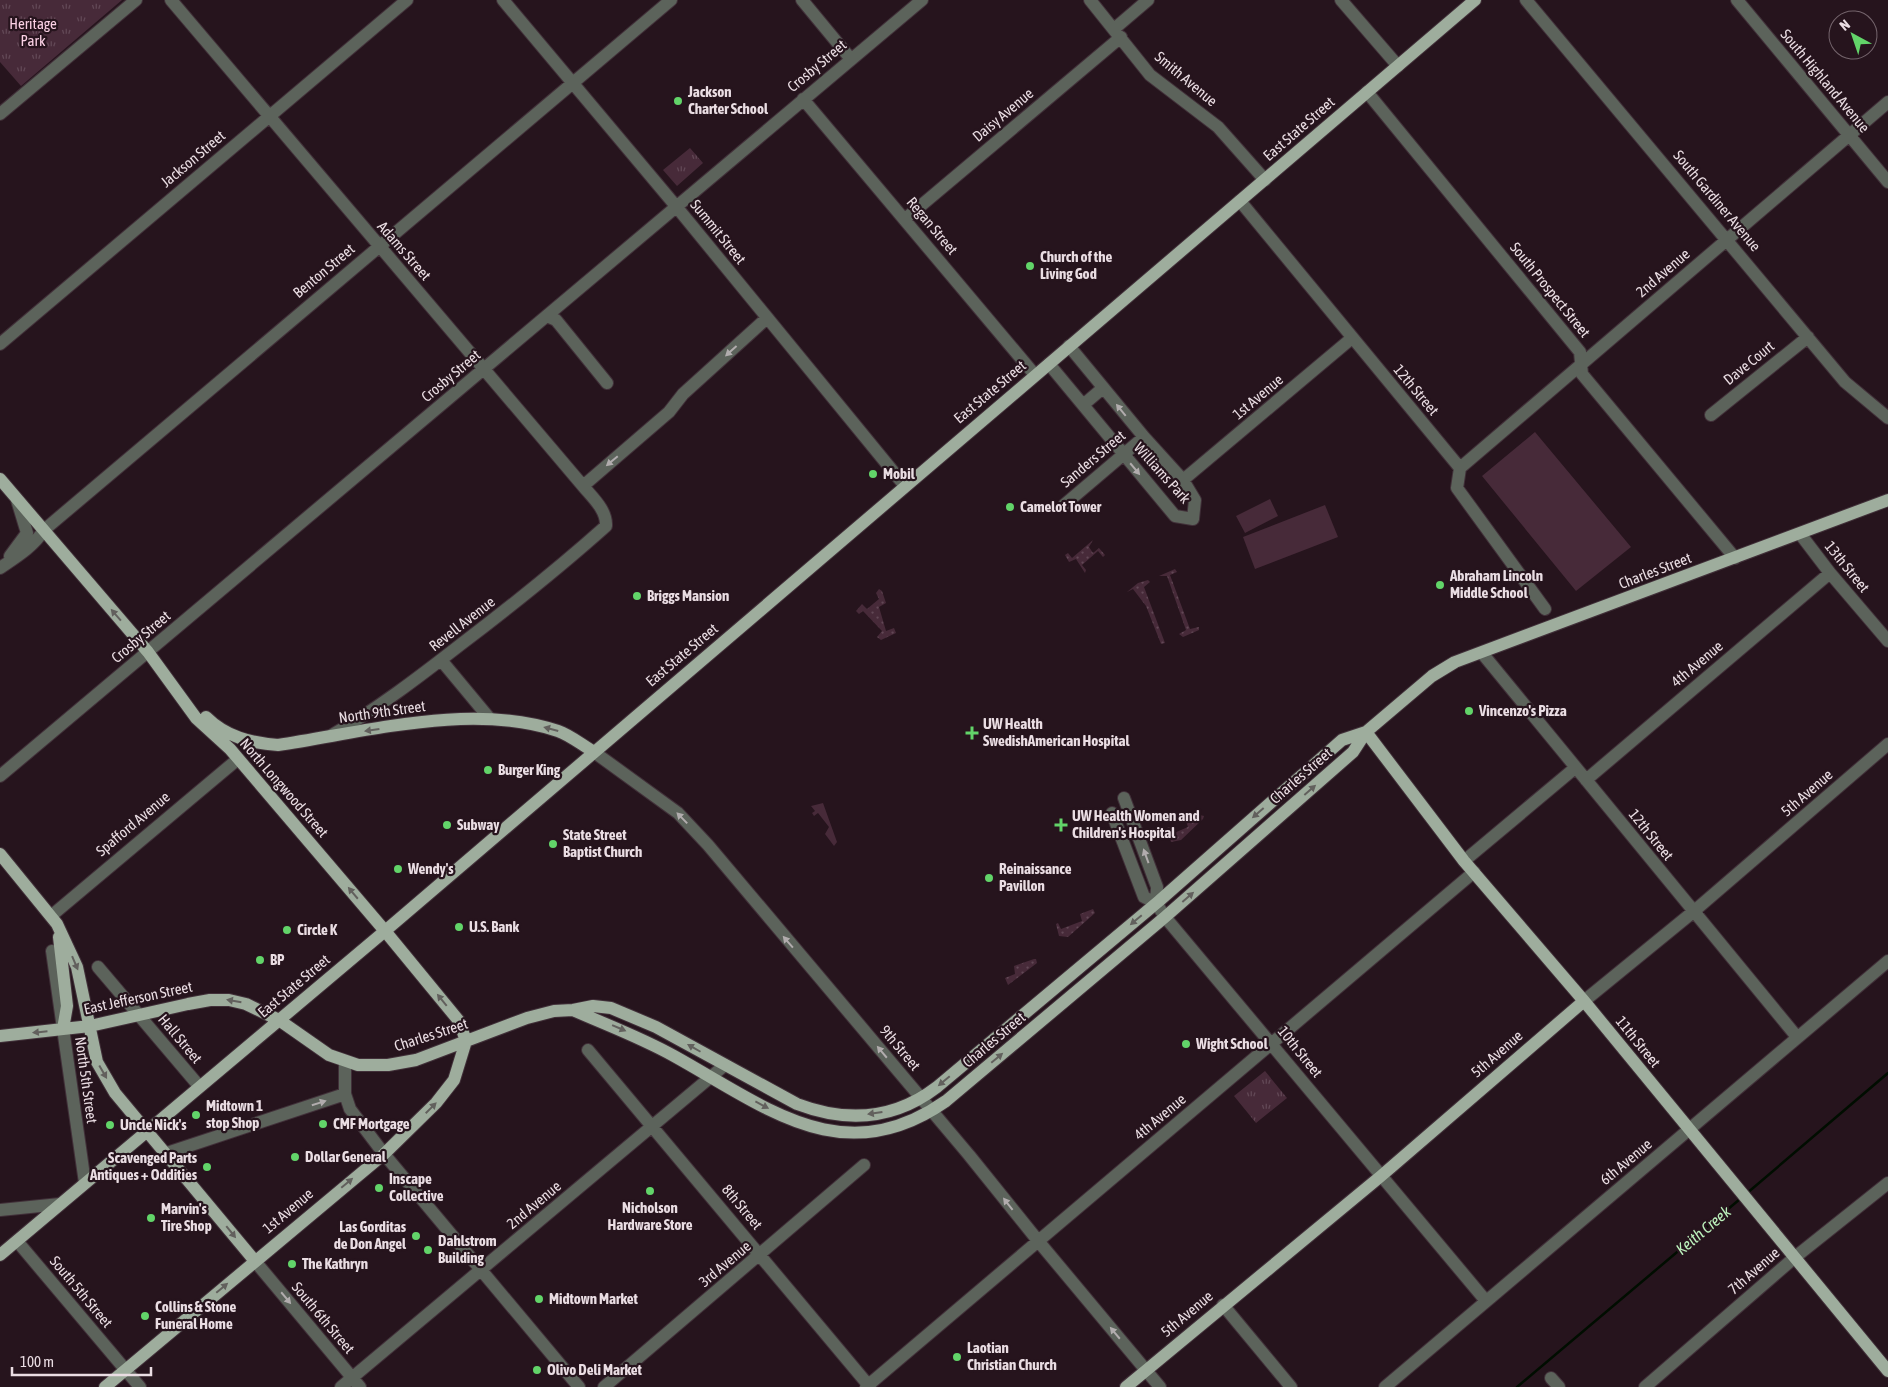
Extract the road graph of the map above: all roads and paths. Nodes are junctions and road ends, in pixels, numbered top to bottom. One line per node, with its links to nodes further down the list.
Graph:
1 (136, 0): 21 (street)
2 (172, 0): 22 (street, Adams Street)
3 (407, 0): 22 (street, Jackson Street)
4 (503, 0): 17 (street, Summit Street)
5 (671, 0): 17 (street, Benton Street)
6 (802, 0): 15 (street)
7 (922, 0): 15 (street, Crosby Street)
8 (1090, 0): 14 (street, Smith Avenue)
9 (1148, 0): 14 (street, Daisy Avenue)
10 (1342, 0): 16 (street)
11 (1475, 0): 16 (main road, East State Street)
12 (1526, 0): 29 (street, South Gardiner Avenue)
13 (1737, 0): 23 (street, South Highland Avenue)
14 (1118, 33): 24 (street, Smith Avenue); 28 (street, Daisy Avenue)
15 (850, 58): 19 (street, Crosby Street)
16 (1398, 66): 18 (main road, East State Street)
17 (573, 83): 27 (street, Summit Street); 30 (street, Benton Street)
18 (1367, 92): 24 (main road, East State Street); 38 (street, South Prospect Street)
19 (803, 99): 27 (street, Crosby Street); 28 (street, Regan Street)
20 (1888, 102): 23 (street, 2nd Avenue)
21 (0, 114)
22 (269, 116): 30 (street, Adams Street); 35 (street, Jackson Street)
23 (1849, 136): 25 (street, South Highland Avenue); 29 (street, 2nd Avenue)
24 (1265, 180): 26 (main road, East State Street)
25 (1888, 182)
26 (1240, 200): 34 (street, 12th Street); 36 (main road, East State Street)
27 (675, 205): 31 (street, Crosby Street); 32 (street, Summit Street)
28 (905, 218): 40 (street, Regan Street)
29 (1727, 238): 33 (street, South Gardiner Avenue); 38 (street, 2nd Avenue)
30 (379, 246): 39 (street, Adams Street); 57 (street, Benton Street)
31 (547, 316): 39 (street, Crosby Street); 41 (street)
32 (767, 318): 51 (street, one-way to 51); 52 (street, Summit Street)
33 (1808, 337): 44 (street, Dave Court); 45 (street, South Gardiner Avenue)
34 (1352, 338): 48 (street, 12th Street); 50 (street, 1st Avenue)
35 (0, 344)
36 (1069, 346): 37 (main road, East State Street); 42 (street, Williams Park)
37 (1048, 364): 40 (main road, East State Street); 43 (street, Williams Park)
38 (1582, 364): 48 (street, 2nd Avenue); 59 (street, South Prospect Street)
39 (484, 369): 51 (street, Adams Street); 64 (street, Crosby Street)
40 (1035, 375): 52 (main road, East State Street)
41 (607, 383)
42 (1103, 388): 43 (street); 46 (street, Williams Park, one-way to 42)
43 (1083, 405): 47 (street, Williams Park)
44 (1711, 415)
45 (1888, 418)
46 (1144, 437): 47 (street, Sanders Street); 50 (street, Williams Park)
47 (1123, 455): 50 (street, Williams Park, one-way to 50); 55 (street, Sanders Street)
48 (1460, 468): 62 (street)
49 (0, 479): 53 (main road, North Longwood Street)
50 (1183, 480)
51 (582, 486): 56 (street, Adams Street)
52 (905, 486): 73 (main road, East State Street)
53 (17, 498): 57 (main road, North Longwood Street); 60 (street, Benton Street)
54 (1888, 500): 58 (main road, Charles Street)
55 (1064, 505)
56 (606, 526): 66 (street, Revell Avenue)
57 (44, 530): 60 (street, Benton Street); 64 (main road, North Longwood Street, one-way to 57)
58 (1800, 535): 59 (main road, Charles Street); 61 (street, 13th Street)
59 (1735, 558): 65 (main road, Charles Street)
60 (0, 567)
61 (1830, 574): 63 (street, 13th Street); 77 (street, 4th Avenue)
62 (1545, 609)
63 (1888, 642)
64 (148, 652): 67 (main road, North Longwood Street); 76 (street, Crosby Street)
65 (1482, 653): 70 (main road, Charles Street); 75 (street, 12th Street)
66 (441, 660): 69 (street); 71 (street, Revell Avenue)
67 (159, 666): 68 (main road, North Longwood Street); 74 (main road, North Longwood Street)
68 (186, 695): 71 (main road, North 9th Street)
69 (490, 719): 71 (main road, North 9th Street, one-way to 71); 73 (main road, North 9th Street, one-way to 69)
70 (1366, 732): 81 (main road, 11th Street); 84 (main road, Charles Street, one-way to 84); 86 (main road, Charles Street, one-way to 70)
71 (330, 736)
72 (1888, 744): 85 (street, 5th Avenue)
73 (594, 752): 88 (main road, East State Street); 108 (street, 9th Street, one-way to 73)
74 (238, 759): 87 (street, Spafford Avenue); 88 (main road, North Longwood Street, one-way to 74)
75 (1575, 768): 77 (street, 12th Street); 81 (street)
76 (0, 776)
77 (1586, 780): 85 (street, 12th Street)
78 (1124, 798): 84 (street, one-way to 78)
79 (1112, 813): 84 (street, 10th Street)
80 (0, 854): 82 (main road, South 6th Street)
81 (1464, 861): 83 (main road, 11th Street)
82 (5, 866): 87 (main road, South 6th Street)
83 (1474, 872): 92 (main road, 11th Street); 101 (street, 4th Avenue)
84 (1156, 903): 86 (street, 10th Street); 108 (main road, Charles Street, one-way to 108)
85 (1693, 912): 92 (street, 5th Avenue); 99 (street, 12th Street)
86 (1165, 917): 101 (street, 10th Street); 109 (main road, Charles Street, one-way to 86)
87 (54, 920): 96 (main road, South 6th Street, one-way to 96); 97 (main road)
88 (385, 931): 95 (main road, East State Street); 100 (main road, North Longwood Street, one-way to 88)
89 (52, 951): 97 (street, North 5th Street)
90 (1888, 961): 99 (street, 6th Avenue)
91 (98, 967): 94 (street, Hall Street)
92 (1584, 1001): 112 (main road, 11th Street); 116 (main road, 5th Avenue)
93 (573, 1010): 100 (main road, Charles Street); 104 (main road, Charles Street, one-way to 93); 105 (main road, Charles Street, one-way to 105)
94 (140, 1016): 95 (main road, East Jefferson Street, one-way to 94); 96 (main road, East Jefferson Street); 106 (street, Hall Street)
95 (279, 1020): 103 (main road, Charles Street); 106 (main road, East State Street)
96 (90, 1026): 97 (main road, East Jefferson Street); 111 (main road, South 6th Street, one-way to 111)
97 (63, 1029): 98 (main road, East Jefferson Street, one-way to 98); 117 (street, North 5th Street)
98 (0, 1036)
99 (1797, 1037): 112 (street, 6th Avenue)
100 (466, 1041): 103 (main road, Charles Street); 114 (main road, 1st Avenue, one-way to 100)
101 (1272, 1043): 116 (street, 10th Street); 122 (street, 4th Avenue)
102 (588, 1050): 110 (street, 8th Street)
103 (345, 1061): 107 (street)
104 (725, 1065): 105 (street, 2nd Avenue); 108 (main road, Charles Street, one-way to 104)
105 (711, 1078): 109 (main road, Charles Street, one-way to 109); 110 (street, 2nd Avenue)
106 (200, 1086): 111 (main road, East State Street)
107 (345, 1094): 113 (street, one-way to 107); 114 (street)
108 (921, 1098): 109 (street, 9th Street)
109 (932, 1111): 122 (street, 9th Street, one-way to 109)
110 (653, 1127): 124 (street, 8th Street); 127 (street, 2nd Avenue)
111 (147, 1130): 113 (main road, South 6th Street); 117 (main road, East State Street)
112 (1689, 1130): 125 (main road, 11th Street); 128 (street, 6th Avenue)
113 (167, 1153): 126 (main road, South 6th Street, one-way to 126)
114 (384, 1154): 126 (main road, 1st Avenue, one-way to 114); 127 (street)
115 (864, 1165): 124 (street, 3rd Avenue)
116 (1380, 1176): 128 (street, 10th Street); 129 (main road, 5th Avenue)
117 (85, 1183): 119 (main road, East State Street)
118 (1888, 1183): 125 (street, 7th Avenue)
119 (60, 1204): 120 (street); 121 (main road, East State Street)
120 (0, 1210)
121 (16, 1241): 123 (main road, East State Street); 130 (street, South 5th Street)
122 (1038, 1242): 131 (street, 9th Street, one-way to 122); 134 (street, 4th Avenue)
123 (0, 1255)
124 (761, 1255): 134 (street, 8th Street); 139 (street, 3rd Avenue)
125 (1794, 1258): 132 (main road, 11th Street); 144 (street, 7th Avenue)
126 (254, 1260): 130 (main road, 1st Avenue, one-way to 126); 133 (street, South 6th Street, one-way to 133)
127 (482, 1270): 133 (street, 2nd Avenue); 138 (street)
128 (1486, 1300): 143 (street, 6th Avenue)
129 (1223, 1305): 131 (main road, 5th Avenue); 142 (street)
130 (125, 1370): 135 (main road, 1st Avenue); 136 (street, South 5th Street)
131 (1146, 1370): 140 (main road, 5th Avenue); 141 (street, 9th Street)
132 (1888, 1371)
133 (356, 1382): 137 (street, 2nd Avenue)
134 (868, 1386)
135 (105, 1387)
136 (140, 1387)
137 (341, 1387)
138 (579, 1387)
139 (604, 1387)
140 (1126, 1387)
141 (1160, 1387)
142 (1291, 1387)
143 (1385, 1387)
144 (1645, 1387)

